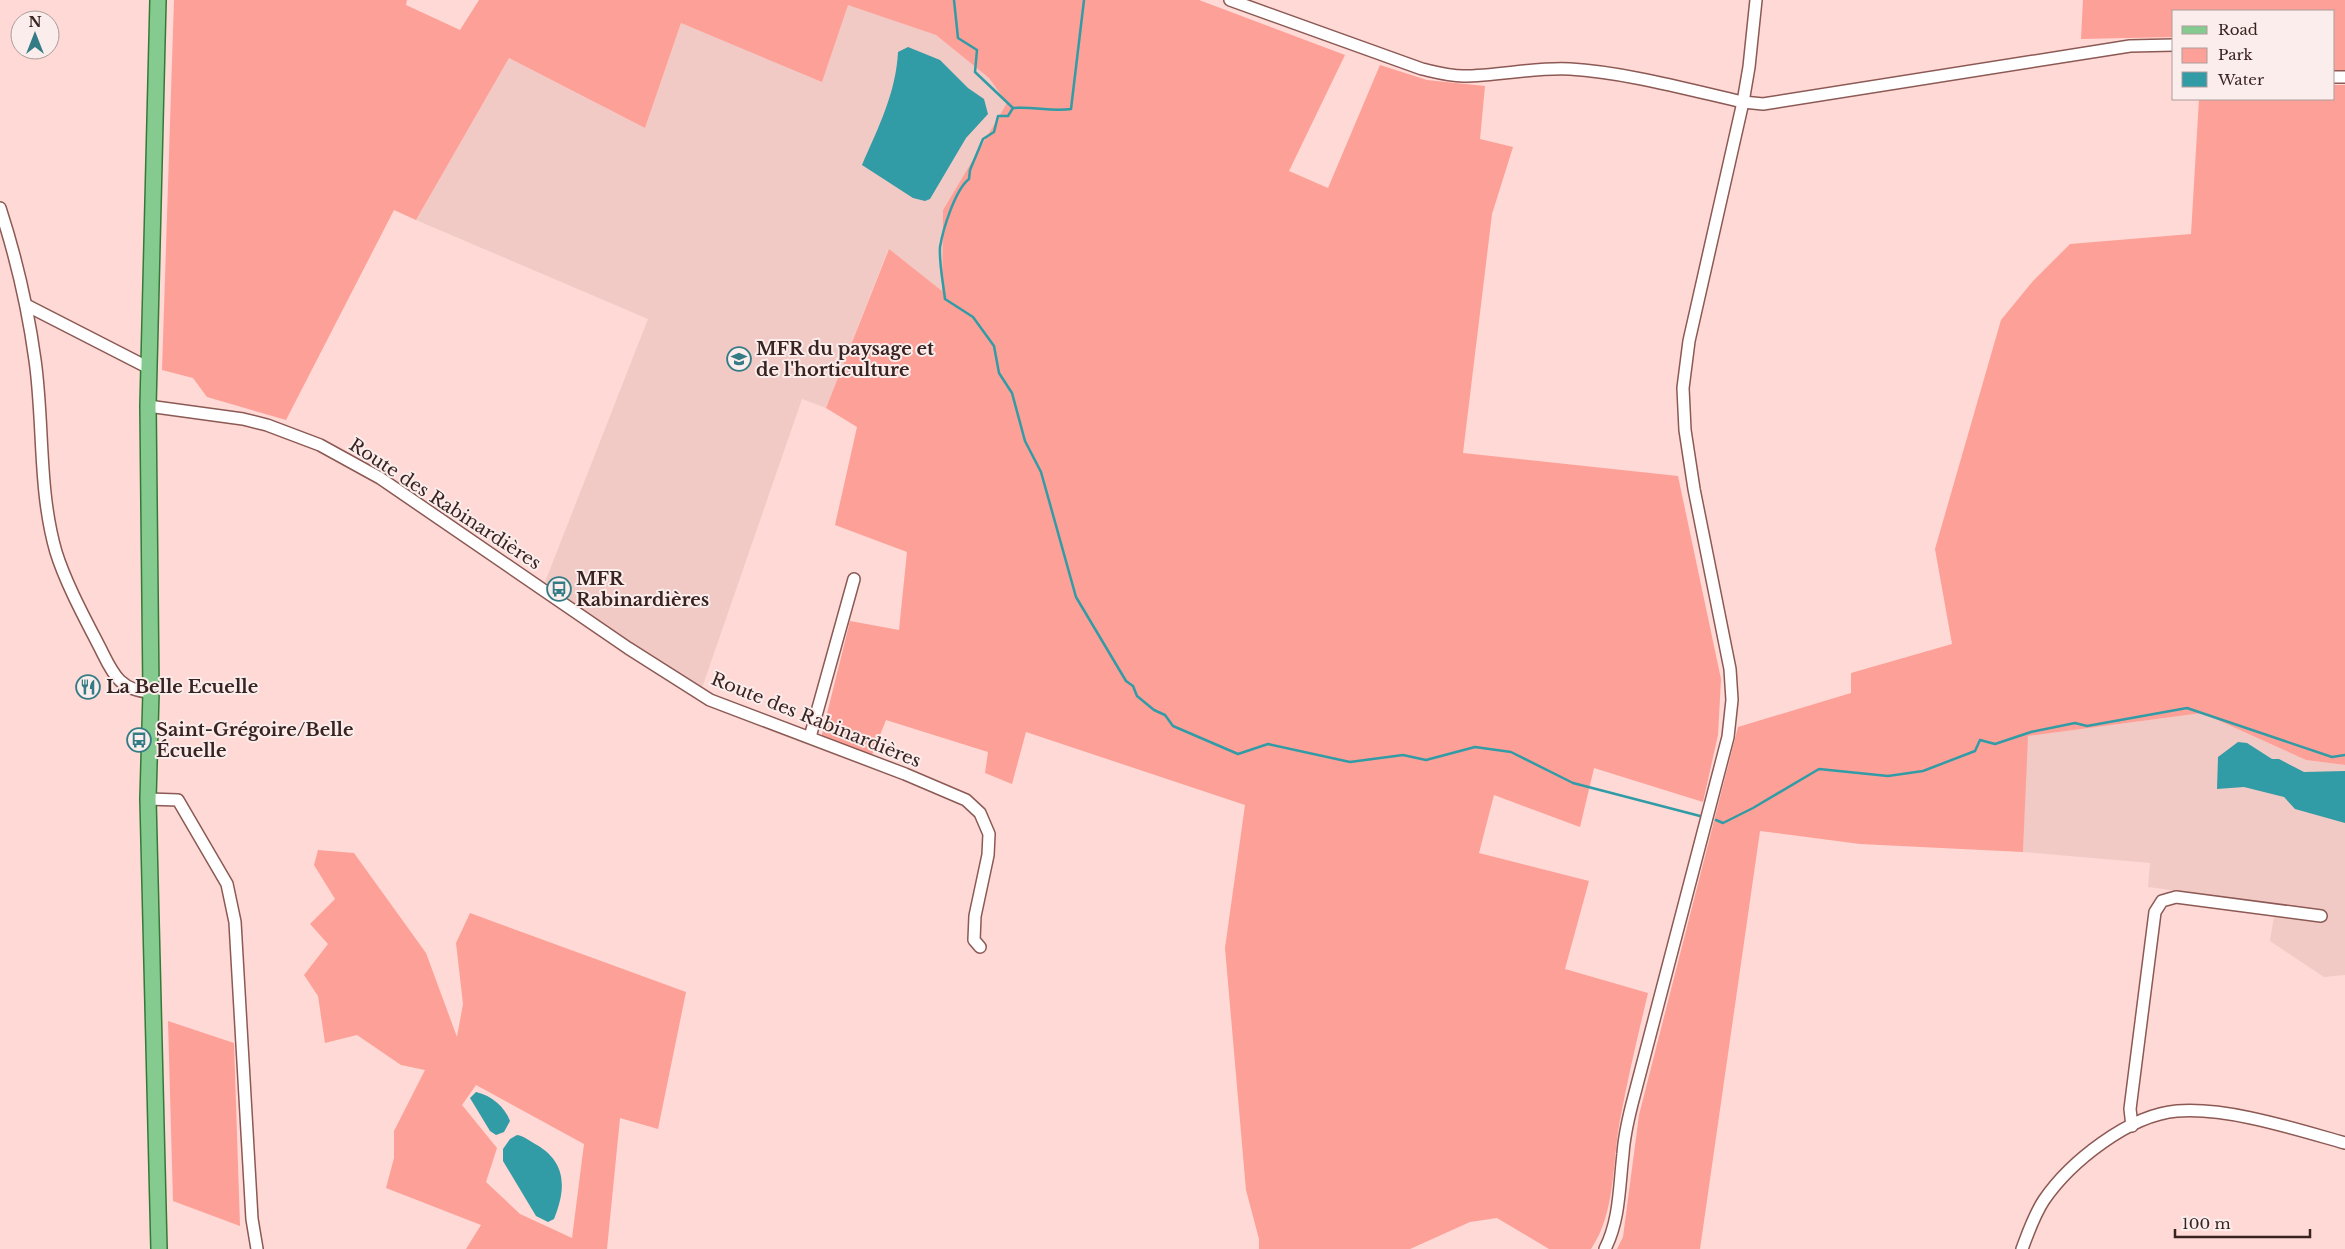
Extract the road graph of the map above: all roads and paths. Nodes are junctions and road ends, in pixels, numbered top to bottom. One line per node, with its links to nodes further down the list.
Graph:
1 (158, 0): 8 (main road)
2 (1230, 0): 5 (street)
3 (1756, 0): 5 (street)
4 (2172, 45): 5 (street)
5 (1743, 102): 20 (street)
6 (0, 208): 7 (street)
7 (26, 306): 8 (street); 11 (street)
8 (149, 368): 9 (main road)
9 (148, 406): 11 (main road); 12 (street, Route des Rabinardières)
10 (854, 579): 12 (street)
11 (151, 692): 13 (main road)
12 (810, 737): 15 (street, Route des Rabinardières)
13 (148, 799): 18 (main road); 19 (street)
14 (2321, 916): 16 (street)
15 (980, 947)
16 (2132, 1126): 17 (street); 21 (street)
17 (2345, 1142)
18 (159, 1249)
19 (257, 1249)
20 (1604, 1249)
21 (2022, 1249)

